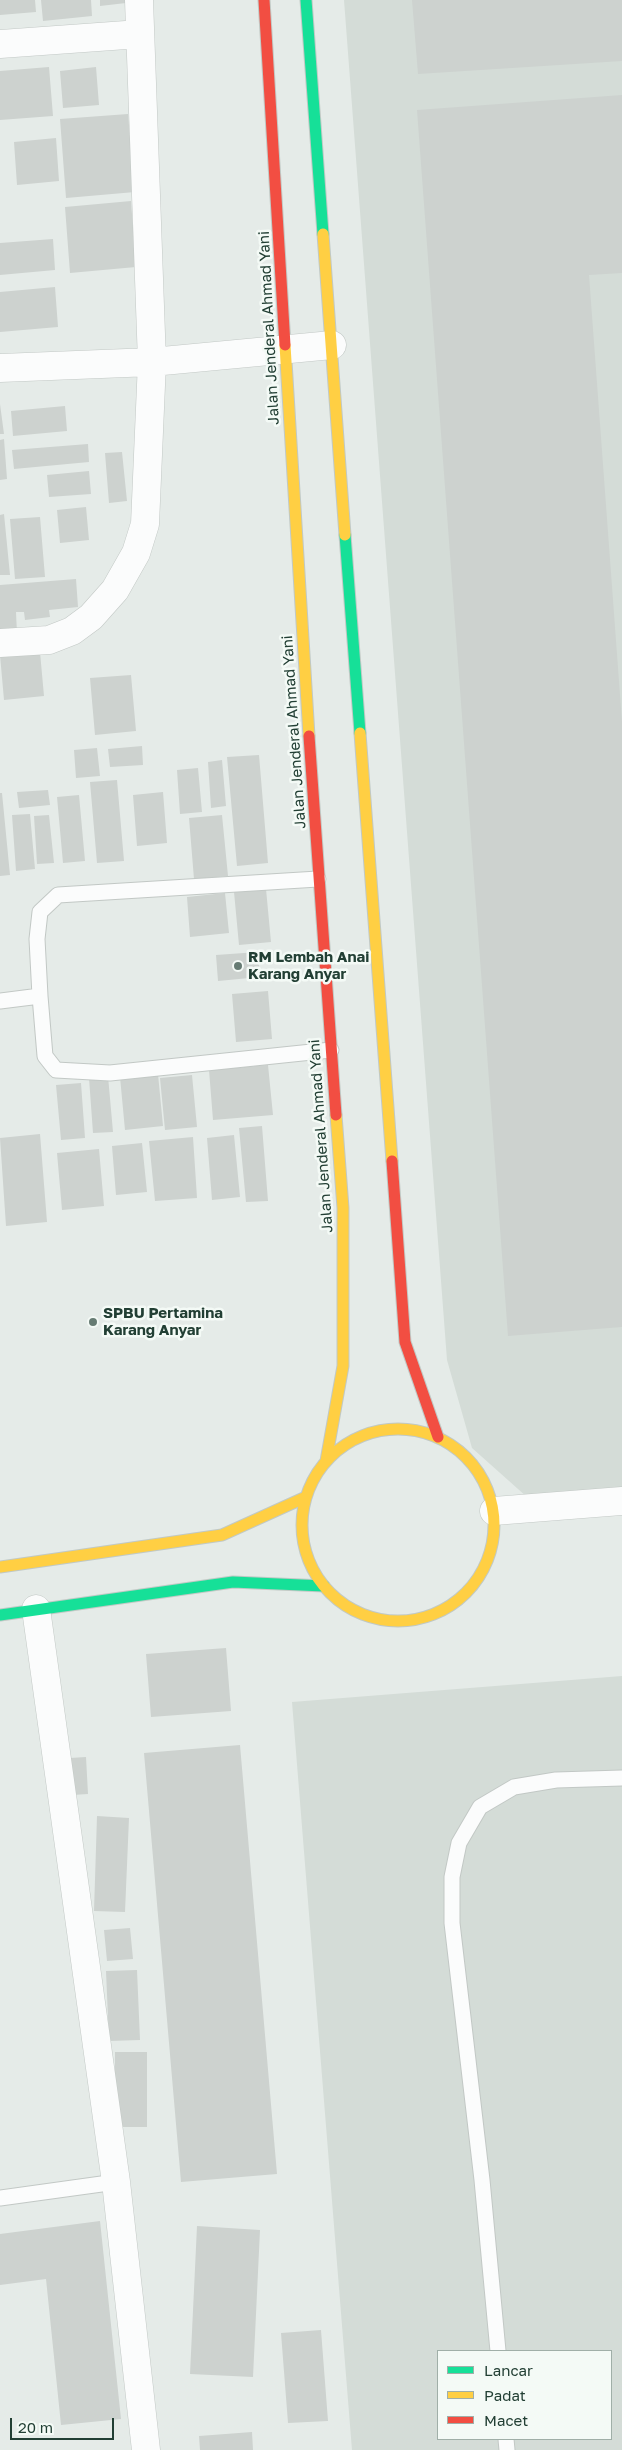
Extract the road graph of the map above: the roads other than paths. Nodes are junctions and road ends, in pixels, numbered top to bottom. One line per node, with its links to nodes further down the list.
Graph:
1 (139, 0): 4 (street)
2 (264, 0): 7 (main road, Jalan Jenderal Ahmad Yani)
3 (306, 0): 6 (main road)
4 (140, 34): 5 (street); 8 (street)
5 (0, 44)
6 (332, 345): 7 (street); 15 (main road)
7 (286, 349): 8 (street); 11 (main road, Jalan Jenderal Ahmad Yani)
8 (162, 361): 9 (street); 10 (street)
9 (0, 368)
10 (0, 643)
11 (318, 880): 12 (lane); 14 (main road, Jalan Jenderal Ahmad Yani)
12 (40, 996): 13 (lane); 14 (lane)
13 (0, 1002)
14 (331, 1050): 16 (main road, Jalan Jenderal Ahmad Yani)
15 (438, 1437): 16 (main road); 19 (main road)
16 (326, 1461): 17 (main road)
17 (306, 1497): 20 (main road); 21 (main road)
18 (622, 1501): 19 (street)
19 (494, 1511): 21 (main road)
20 (0, 1567)
21 (324, 1586): 22 (main road)
22 (36, 1609): 23 (main road); 25 (street)
23 (0, 1615)
24 (622, 1778): 27 (lane)
25 (116, 2182): 26 (lane); 28 (street)
26 (0, 2198)
27 (498, 2350)
28 (146, 2450)

